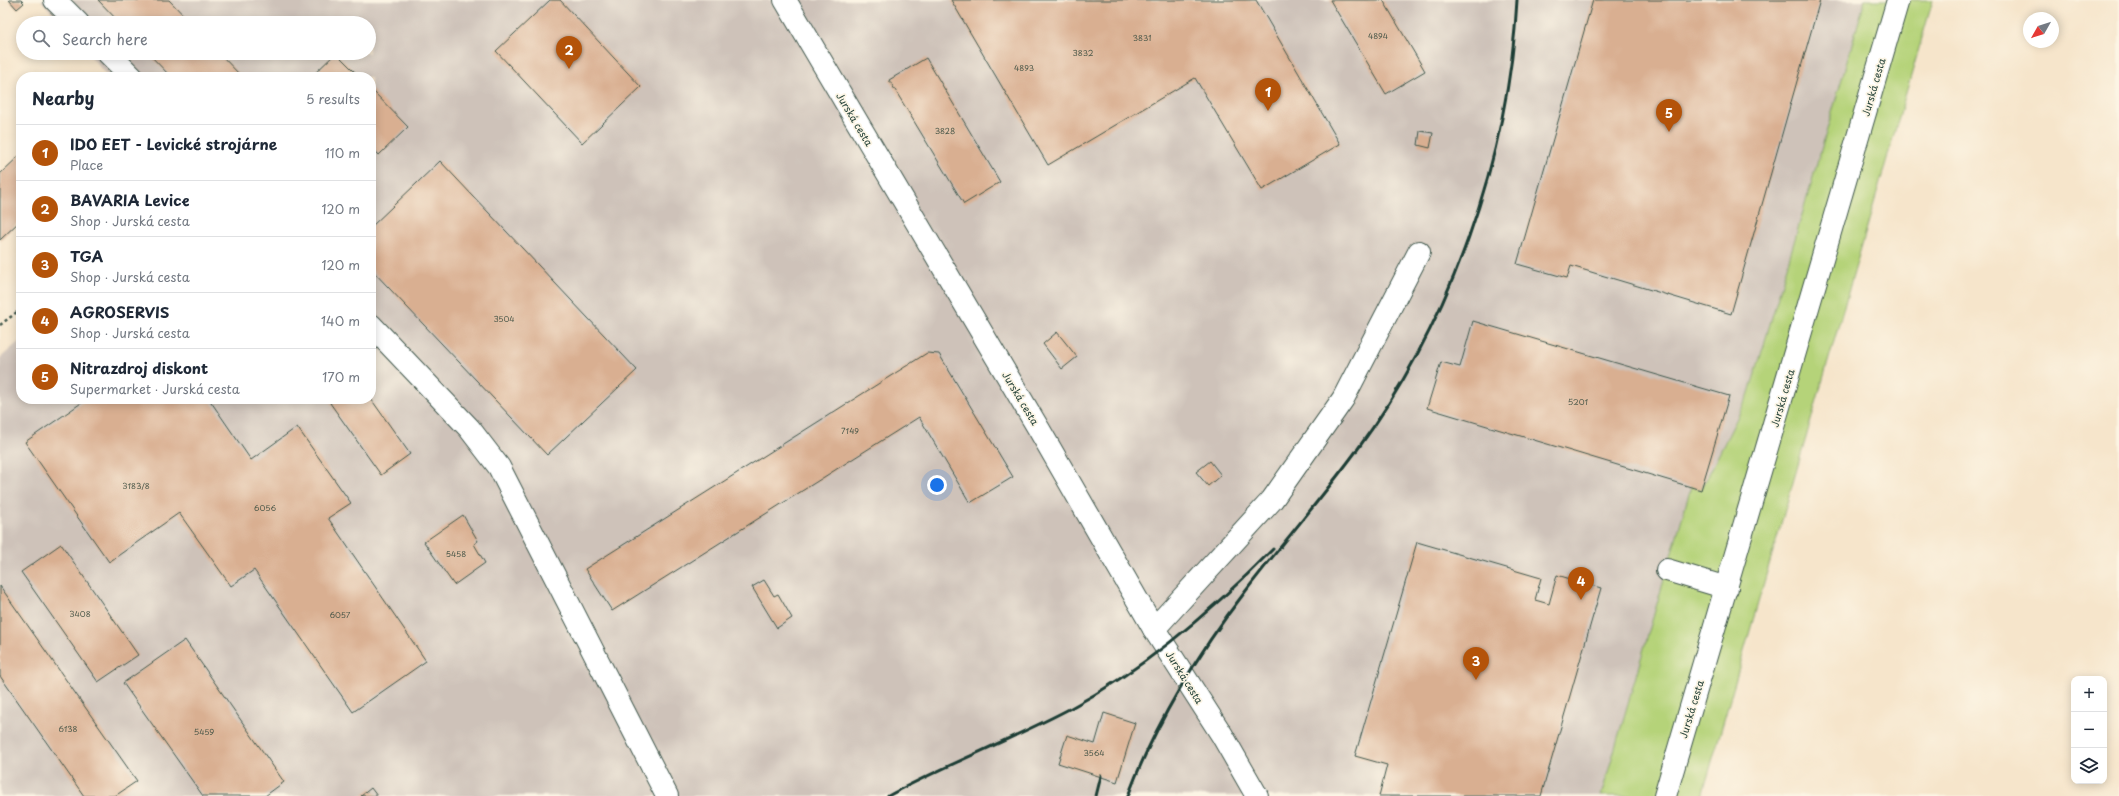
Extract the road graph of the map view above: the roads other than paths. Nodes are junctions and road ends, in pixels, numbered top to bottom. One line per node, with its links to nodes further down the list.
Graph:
1 (55, 0): 4 (street)
2 (785, 0): 11 (street, Jurská cesta)
3 (1898, 0): 10 (street, Jurská cesta)
4 (71, 16)
5 (115, 60): 6 (street)
6 (127, 72)
7 (1419, 252): 11 (street)
8 (376, 330): 12 (street)
9 (1667, 570): 10 (street)
10 (1727, 588): 14 (street, Jurská cesta)
11 (1154, 629): 13 (street, Jurská cesta)
12 (667, 796)
13 (1257, 796)
14 (1665, 796)

